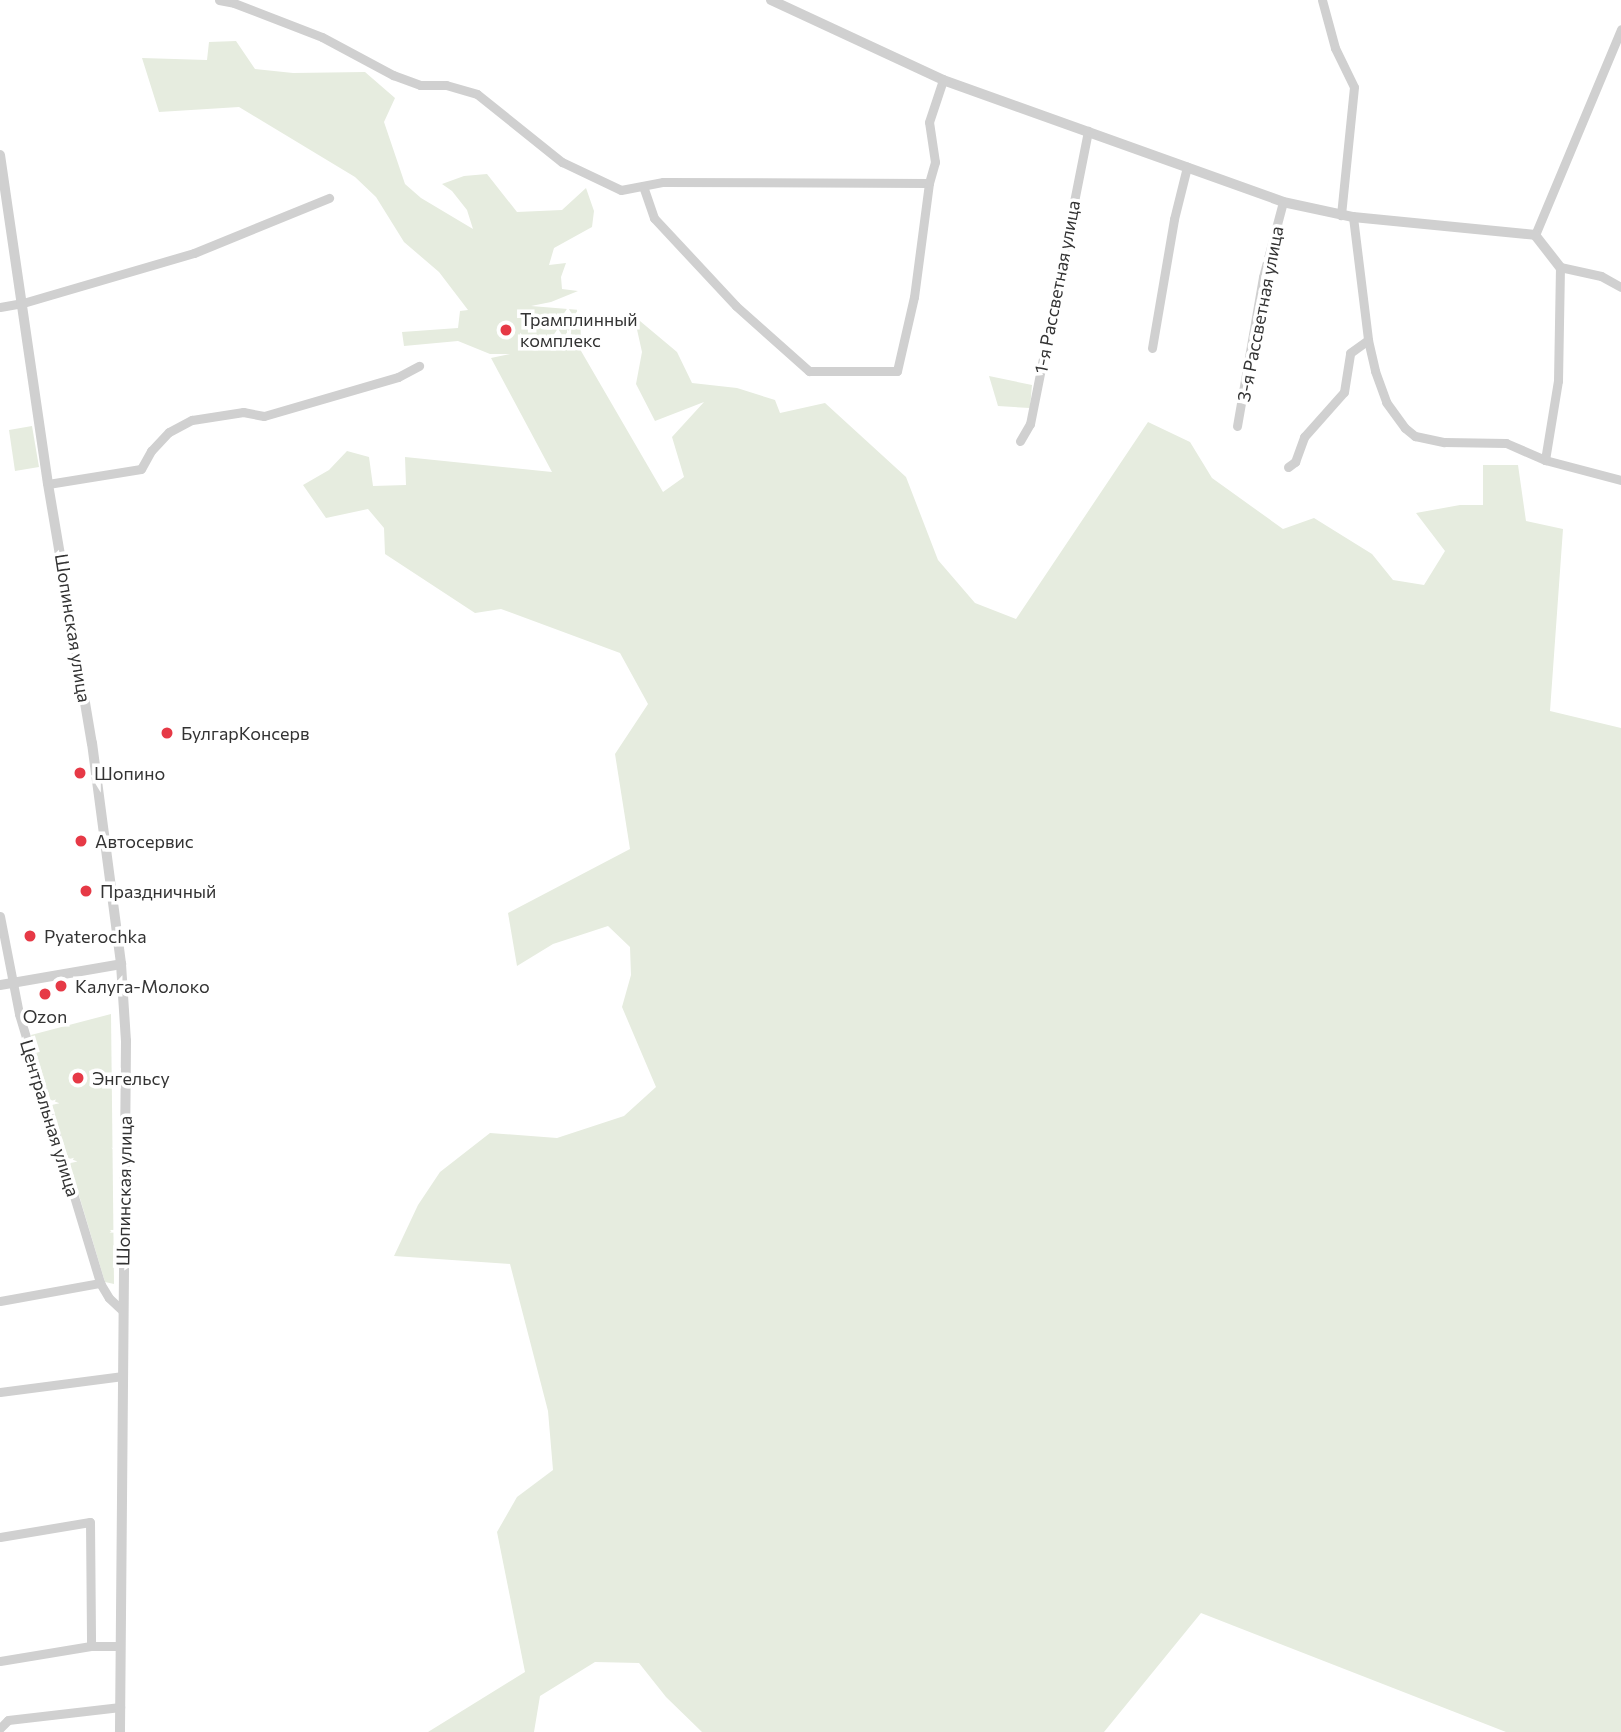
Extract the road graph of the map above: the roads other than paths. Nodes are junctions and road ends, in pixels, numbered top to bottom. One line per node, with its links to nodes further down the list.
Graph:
1 (219, 0): 10 (street)
2 (771, 0): 5 (street)
3 (1322, 0): 13 (street)
4 (1621, 29): 15 (street)
5 (943, 80): 6 (street); 9 (street)
6 (1088, 131): 8 (street); 24 (street, 1-я Рассветная улица)
7 (0, 155): 18 (street, Шопинская улица)
8 (1187, 167): 12 (street); 21 (street)
9 (929, 183): 10 (street); 10 (street)
10 (643, 186)
11 (328, 198): 18 (street)
12 (1283, 202): 13 (street); 23 (street, 3-я Рассветная улица)
13 (1341, 215): 14 (street)
14 (1353, 217): 15 (street); 20 (street)
15 (1535, 235): 16 (street)
16 (1560, 267): 17 (street); 25 (street)
17 (1621, 287)
18 (23, 303): 19 (street); 28 (street, Шопинская улица)
19 (0, 307)
20 (1368, 340): 25 (street); 26 (street)
21 (1152, 348)
22 (419, 366): 28 (street)
23 (1237, 426)
24 (1020, 441)
25 (1545, 460): 27 (street)
26 (1288, 467)
27 (1621, 480)
28 (48, 484): 30 (street, Шопинская улица)
29 (0, 916): 31 (street, Центральная улица)
30 (121, 964): 31 (street); 35 (street, Шопинская улица)
31 (12, 982): 32 (street); 33 (street, Центральная улица)
32 (0, 985)
33 (100, 1283): 34 (street); 35 (street, Центральная улица)
34 (0, 1301)
35 (123, 1311): 36 (street, Шопинская улица)
36 (123, 1376): 37 (street); 40 (street, Шопинская улица)
37 (0, 1392)
38 (0, 1537): 39 (street)
39 (91, 1646): 40 (street); 41 (street)
40 (119, 1646): 42 (street, Шопинская улица)
41 (0, 1661)
42 (120, 1707): 43 (street); 44 (street, Шопинская улица)
43 (0, 1728)
44 (120, 1732)

